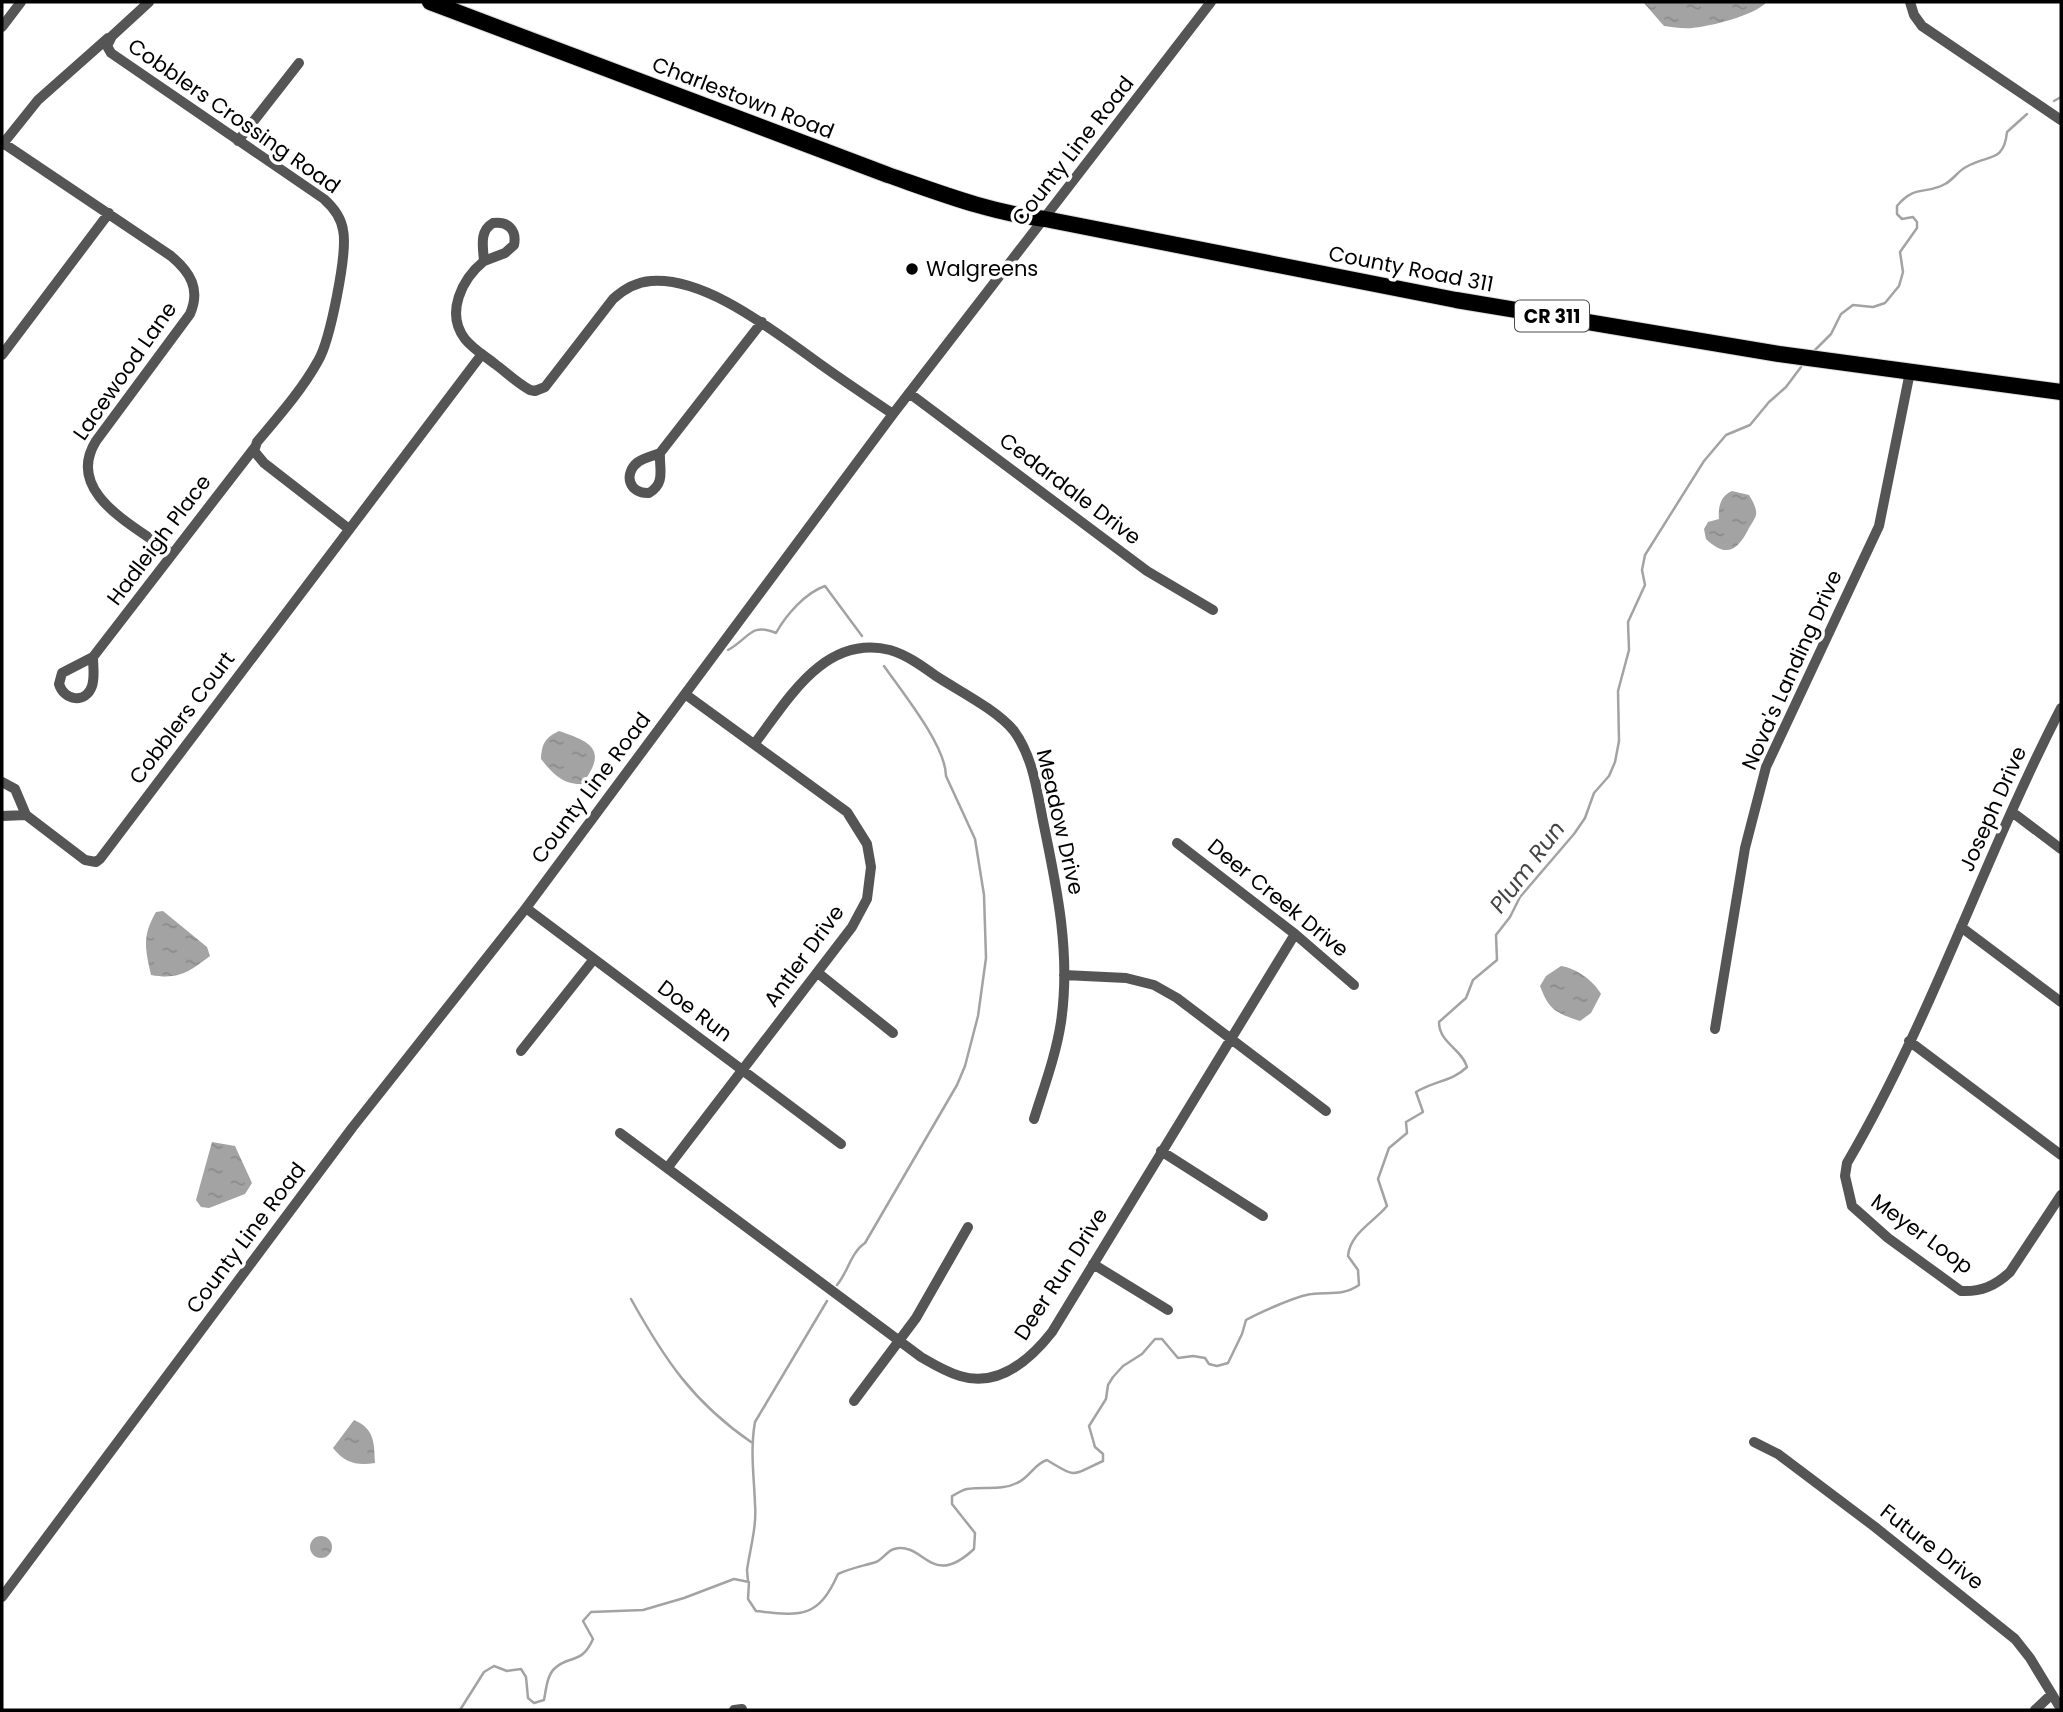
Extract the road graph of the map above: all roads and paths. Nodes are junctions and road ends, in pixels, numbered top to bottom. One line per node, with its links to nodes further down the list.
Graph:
1 (20, 2): 7 (street)
2 (149, 2): 6 (street, Cobblers Crossing Road)
3 (430, 2): 13 (main road, Charlestown Road)
4 (1211, 2): 13 (street, County Line Road)
5 (1910, 2): 9 (street)
6 (127, 22): 10 (street, Cobblers Crossing Road); 11 (street)
7 (2, 27)
8 (299, 63): 10 (street)
9 (2061, 120)
10 (238, 141): 22 (street, Cobblers Crossing Road)
11 (2, 144): 12 (street, Lacewood Lane)
12 (109, 214): 17 (street); 25 (street, Lacewood Lane)
13 (1045, 219): 18 (main road, County Road 311 / CR 311); 20 (street, County Line Road)
14 (484, 261): 16 (street)
15 (762, 322): 16 (street); 21 (street); 23 (street)
16 (482, 354): 24 (street)
17 (2, 355)
18 (1910, 372): 19 (main road, County Road 311 / CR 311); 45 (street, Nova's Landing Drive)
19 (2061, 392)
20 (909, 393): 21 (street, County Line Road); 26 (street, Cedardale Drive)
21 (892, 414): 28 (street, County Line Road)
22 (255, 447): 24 (street); 25 (street, Hadleigh Place)
23 (660, 453)
24 (349, 529): 33 (street, Cobblers Court)
25 (172, 554): 27 (street, Hadleigh Place)
26 (1213, 610)
27 (93, 657): 27 (street, Hadleigh Place)
28 (685, 694): 30 (street, Antler Drive); 37 (street, County Line Road)
29 (2061, 708): 32 (street, Joseph Drive)
30 (755, 743): 41 (street, Antler Drive); 42 (street, Meadow Drive)
31 (2, 782): 33 (street, Cobblers Court)
32 (2012, 812): 36 (street); 38 (street, Joseph Drive)
33 (26, 815): 34 (street)
34 (2, 816)
35 (1177, 843): 39 (street, Deer Creek Drive)
36 (2061, 849)
37 (526, 908): 40 (street, Doe Run); 66 (street, County Line Road)
38 (1961, 927): 44 (street); 48 (street, Meyer Loop)
39 (1295, 934): 43 (street, Deer Creek Drive); 47 (street, Deer Run Drive)
40 (594, 959): 49 (street); 50 (street, Doe Run)
41 (818, 973): 46 (street); 50 (street, Antler Drive)
42 (1064, 975): 47 (street); 52 (street, Meadow Drive)
43 (1354, 985)
44 (2061, 1002)
45 (1715, 1029)
46 (893, 1033)
47 (1229, 1038): 51 (street); 55 (street, Deer Run Drive)
48 (1909, 1041): 56 (street); 58 (street, Meyer Loop)
49 (521, 1051)
50 (743, 1071): 54 (street, Doe Run); 57 (street, Antler Drive)
51 (1326, 1111)
52 (1034, 1119)
53 (620, 1133): 57 (street, Deer Run Drive)
54 (841, 1144)
55 (1161, 1151): 59 (street); 61 (street, Deer Run Drive)
56 (2061, 1156)
57 (668, 1167): 63 (street, Deer Run Drive)
58 (2061, 1195)
59 (1263, 1216)
60 (968, 1227): 63 (street)
61 (1093, 1264): 62 (street); 63 (street, Deer Run Drive)
62 (1168, 1310)
63 (900, 1342): 64 (street)
64 (854, 1401)
65 (1754, 1442): 67 (street, Future Drive)
66 (2, 1597)
67 (2052, 1694): 68 (street, Future Drive); 69 (street)
68 (2061, 1709)
69 (2035, 1710)

